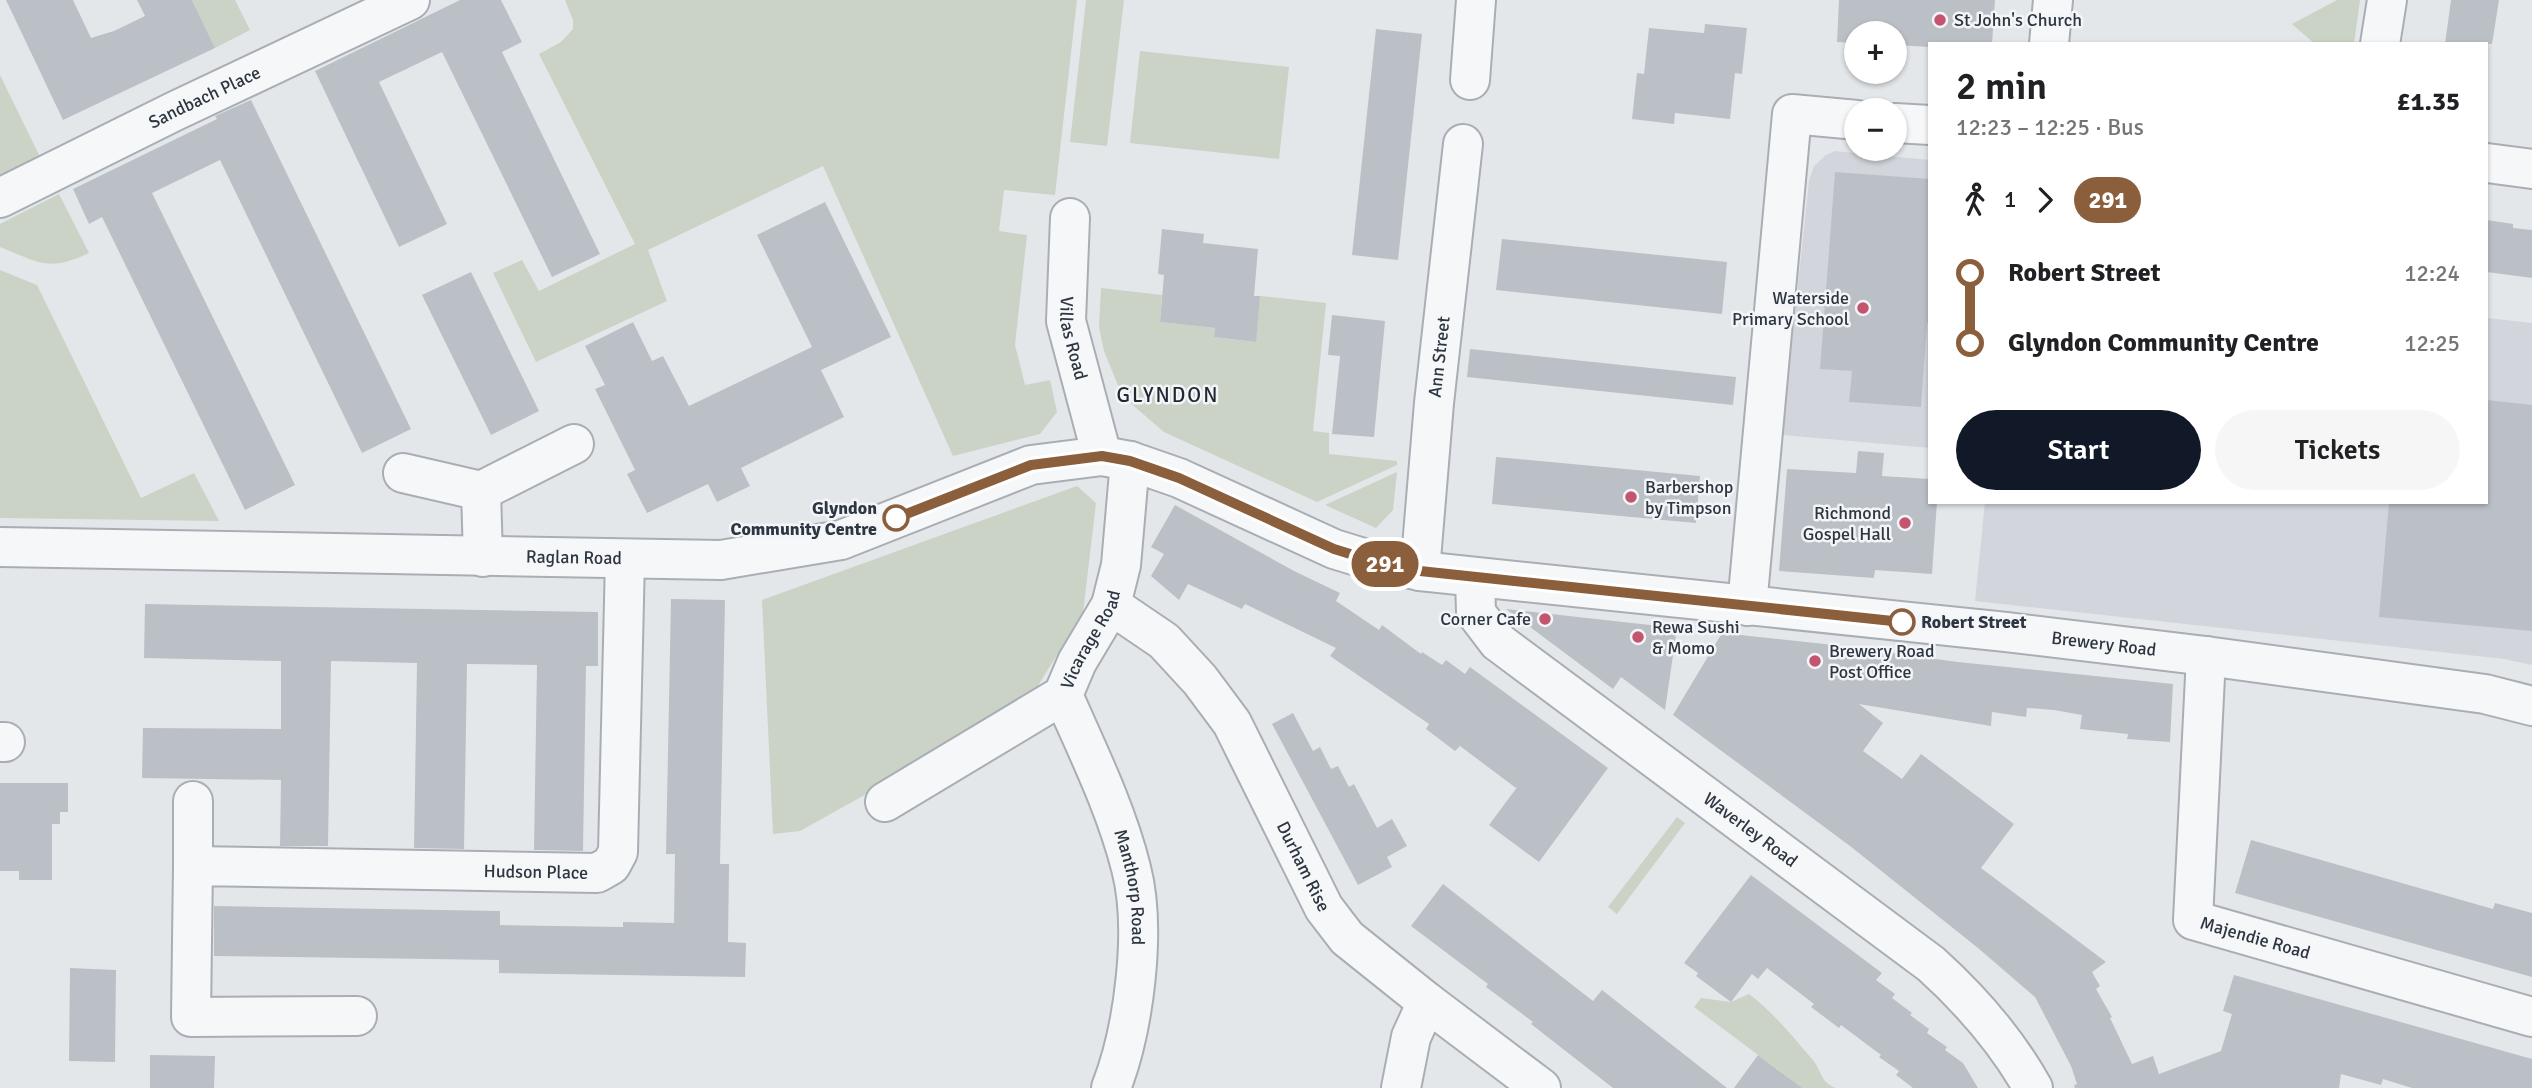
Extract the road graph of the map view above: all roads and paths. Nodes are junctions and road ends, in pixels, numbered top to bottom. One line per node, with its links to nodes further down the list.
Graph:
1 (410, 0): 14 (street, Sandbach Place)
2 (1476, 0): 7 (street)
3 (2053, 0): 5 (street)
4 (2387, 0): 6 (street)
5 (2049, 42)
6 (2381, 42)
7 (1470, 80)
8 (1844, 119): 26 (street)
9 (1907, 123): 10 (street)
10 (1928, 125)
11 (1463, 144): 23 (street, Ann Street)
12 (2488, 163): 13 (street)
13 (2532, 169)
14 (0, 198)
15 (1070, 218): 17 (street, Villas Road)
16 (574, 444): 19 (street)
17 (1116, 458): 22 (street, Raglan Road); 23 (street); 25 (street, Vicarage Road)
18 (402, 473): 19 (street)
19 (481, 491): 21 (street)
20 (0, 547): 21 (street, Raglan Road)
21 (483, 557): 22 (street, Raglan Road)
22 (625, 559): 32 (street, Hudson Place)
23 (1420, 571): 24 (street, Brewery Road)
24 (1475, 577): 26 (street, Brewery Road); 39 (street, Waverley Road)
25 (1111, 605): 28 (street, Vicarage Road); 33 (street, Durham Rise)
26 (1747, 606): 27 (street, Brewery Road)
27 (2206, 656): 29 (street, Brewery Road); 35 (street, Majendie Road)
28 (1063, 695): 31 (street, Vicarage Road); 36 (street, Manthorp Road)
29 (2532, 706)
30 (193, 801): 32 (street)
31 (885, 802)
32 (193, 866): 34 (street)
33 (1427, 1002): 37 (street); 38 (street, Durham Rise)
34 (357, 1016)
35 (2532, 1017)
36 (1111, 1088)
37 (1401, 1088)
38 (1542, 1088)
39 (2033, 1088)

